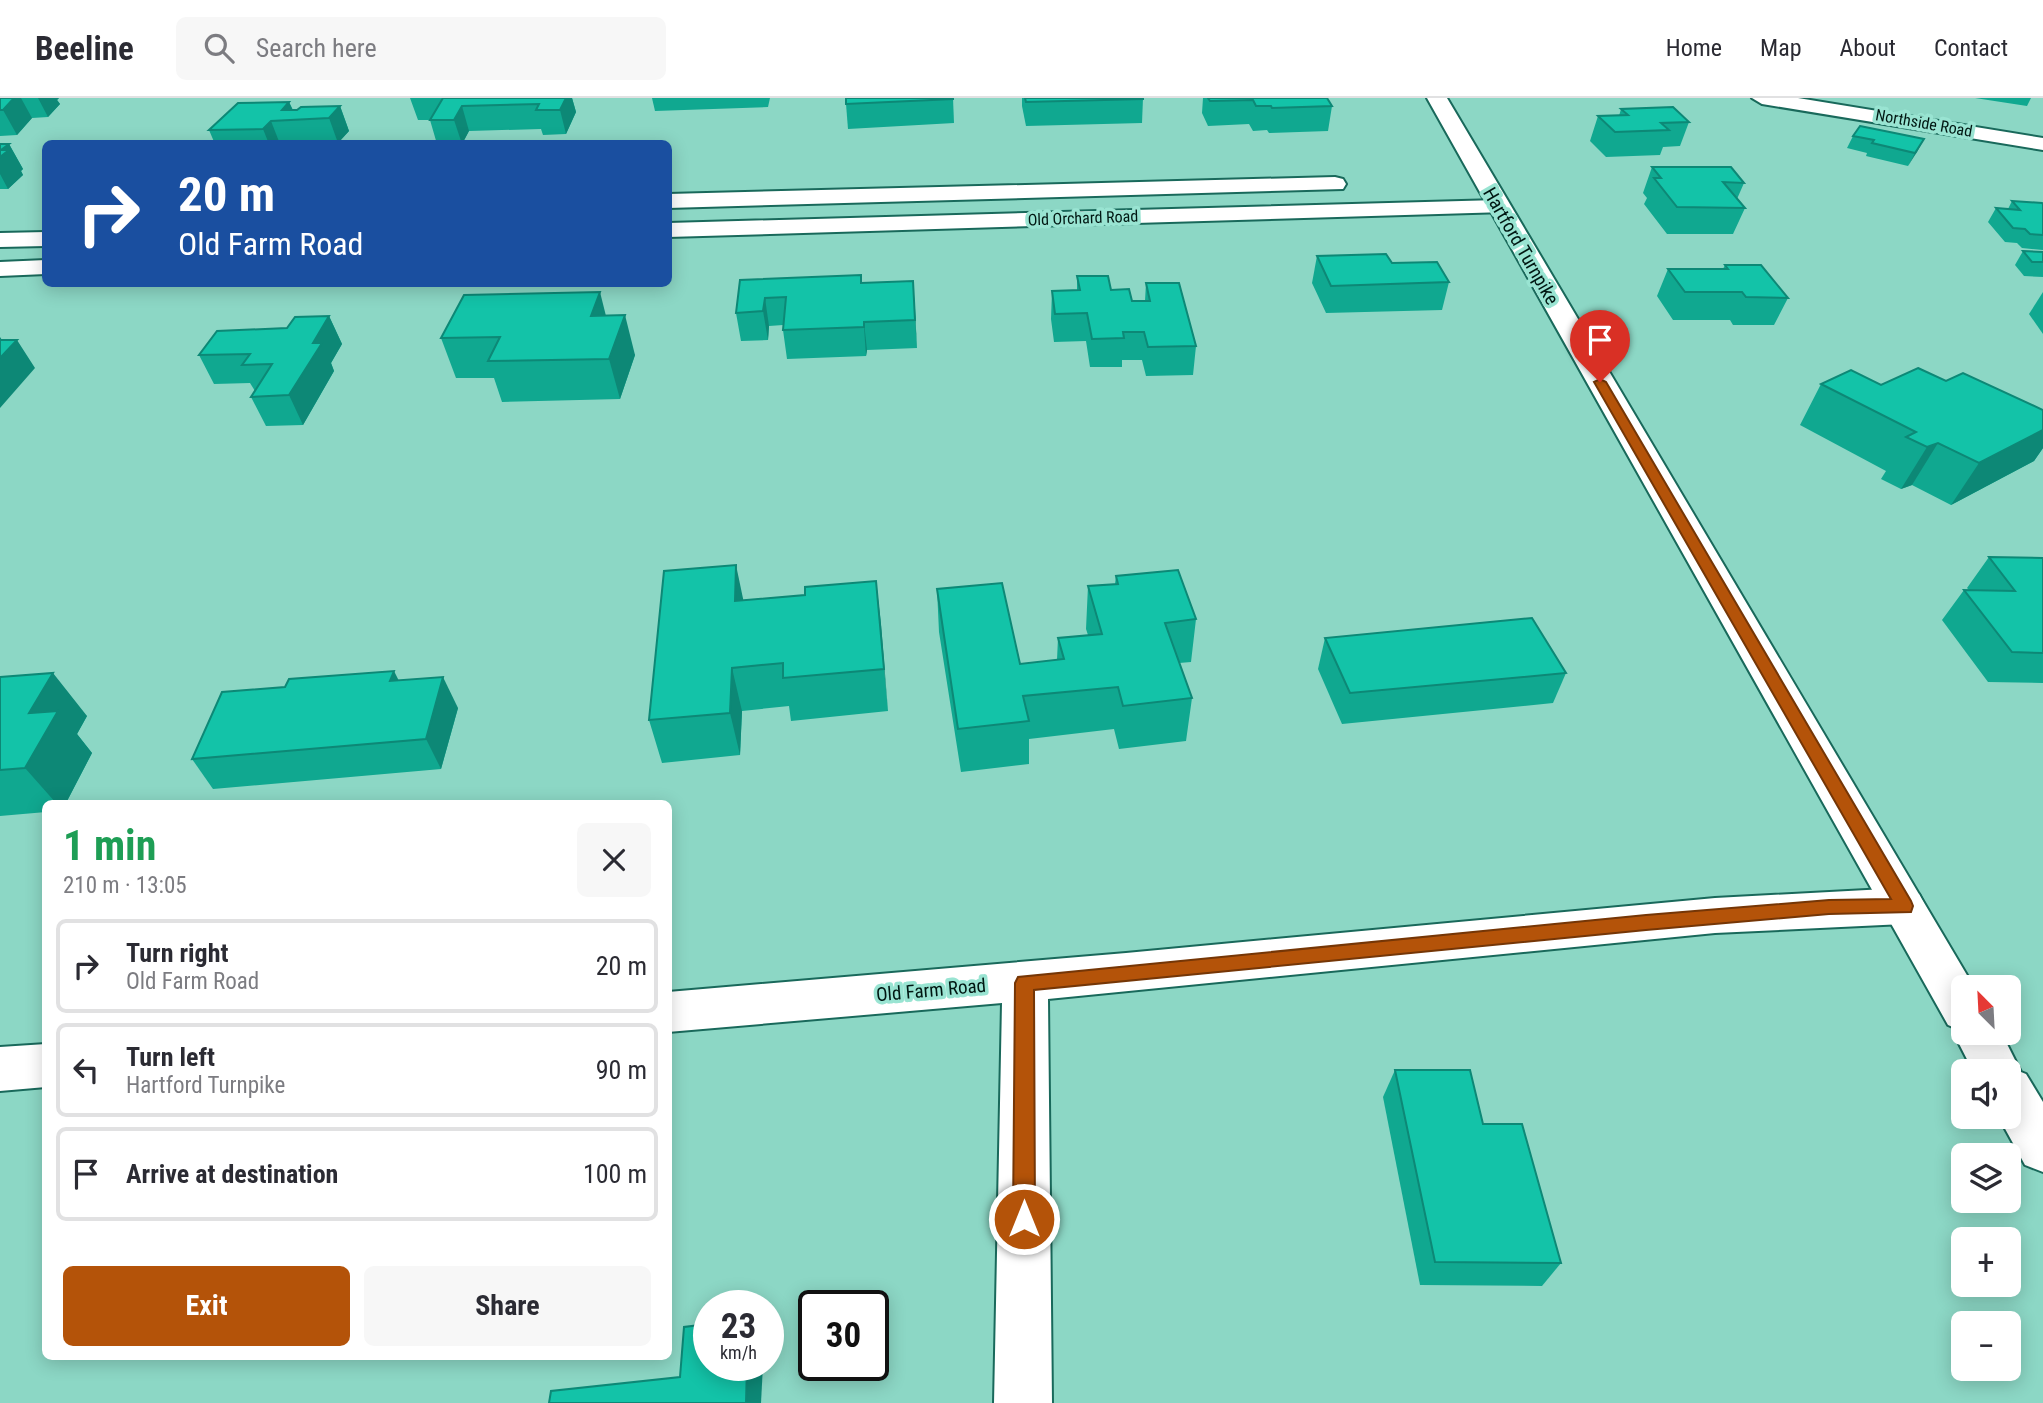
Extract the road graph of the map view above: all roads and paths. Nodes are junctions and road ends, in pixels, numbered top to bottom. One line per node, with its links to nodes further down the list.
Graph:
1 (1437, 98): 5 (street, Hartford Turnpike)
2 (1762, 98): 3 (street, Northside Road)
3 (2043, 144)
4 (1359, 184): 6 (street, Old Orchard Road)
5 (1481, 191): 7 (street, Old Orchard Road); 12 (street, Hartford Turnpike)
6 (672, 201)
7 (672, 230)
8 (42, 239): 9 (street)
9 (0, 240)
10 (42, 267): 11 (street)
11 (0, 269)
12 (1904, 906): 13 (street, Old Farm Road); 14 (street, Hartford Turnpike)
13 (1025, 983): 15 (street, Old Farm Road); 20 (street)
14 (1951, 988)
15 (672, 1012)
16 (42, 1065): 17 (street)
17 (0, 1069)
18 (2021, 1110): 19 (street)
19 (2043, 1148)
20 (1023, 1403)

